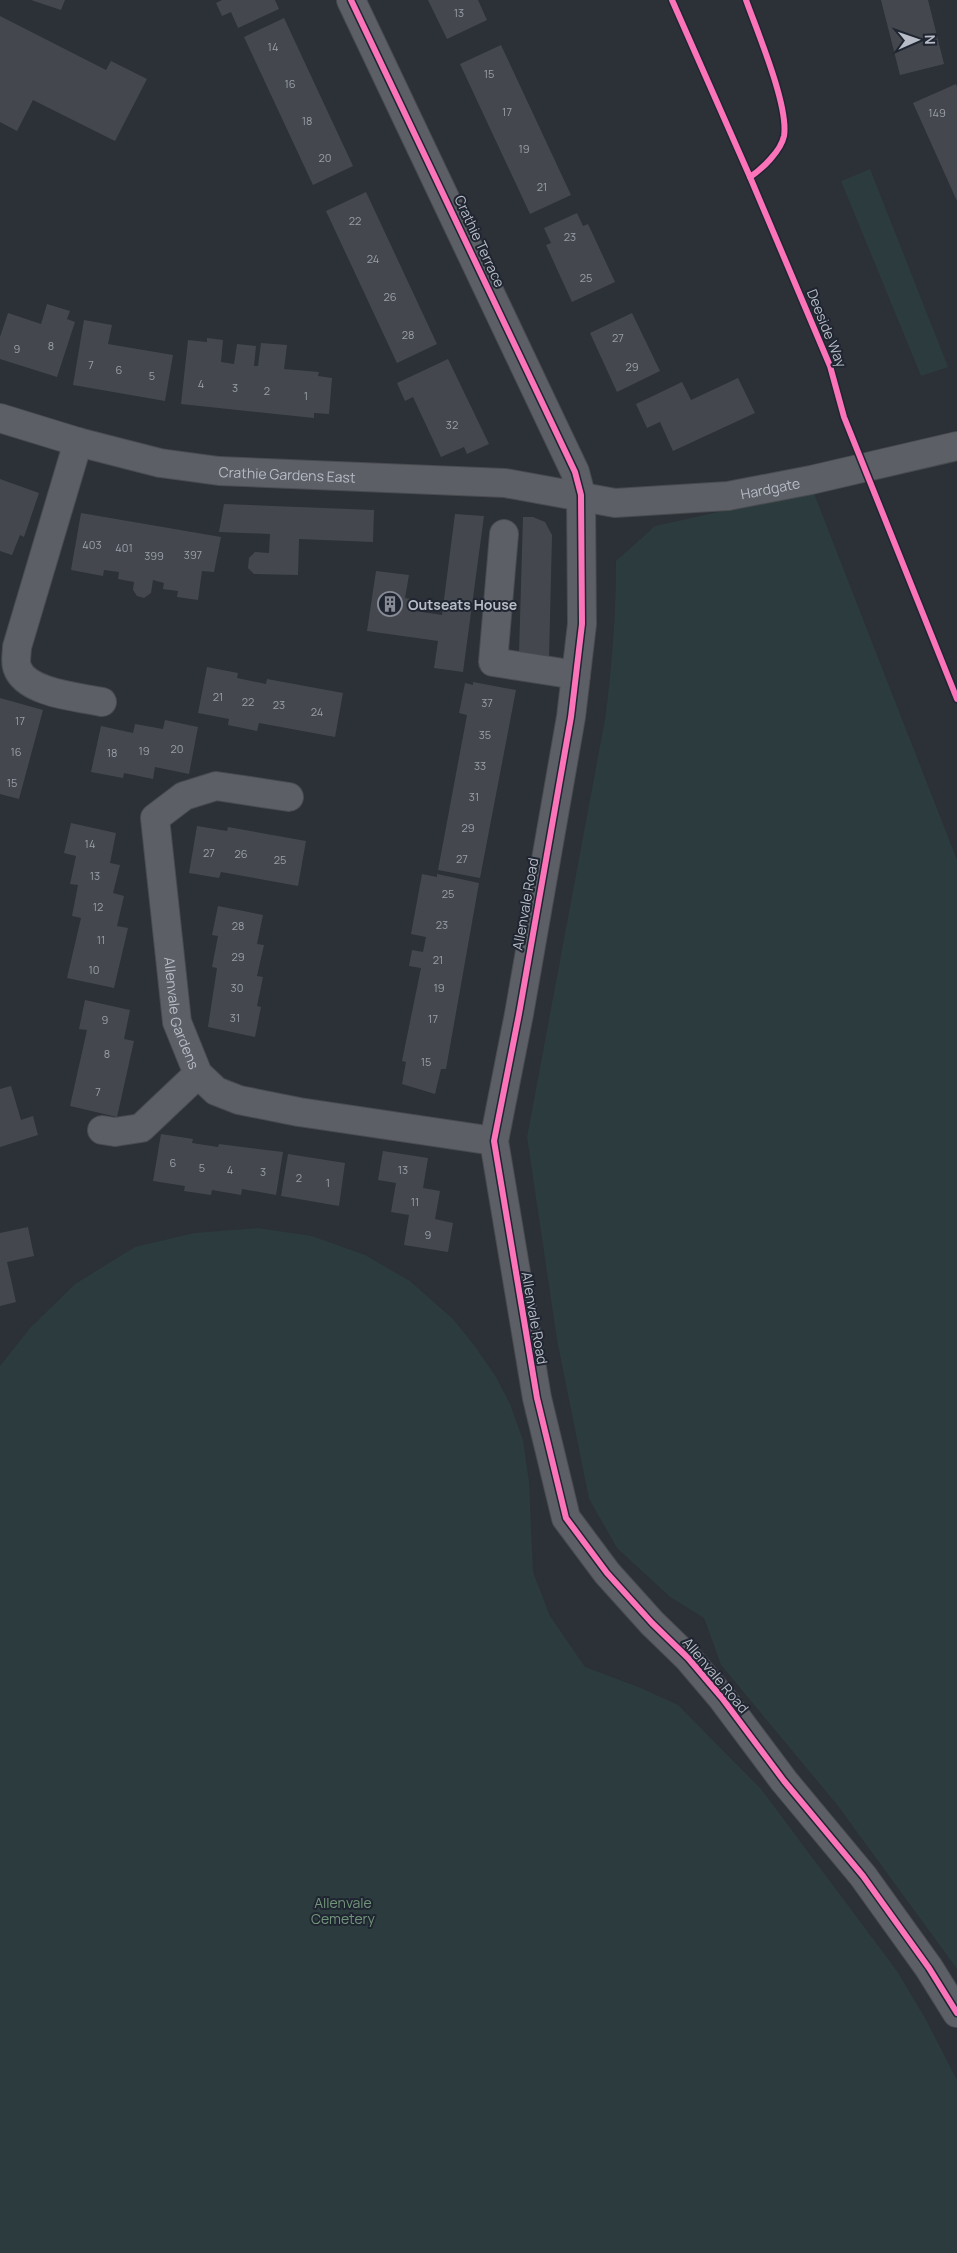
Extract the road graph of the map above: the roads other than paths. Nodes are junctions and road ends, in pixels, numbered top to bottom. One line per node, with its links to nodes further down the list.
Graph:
1 (351, 0): 5 (street, Crathie Terrace)
2 (0, 418): 3 (street, Crathie Gardens East)
3 (78, 442): 5 (street, Crathie Gardens East); 8 (street)
4 (954, 455): 5 (street, Hardgate)
5 (580, 495): 7 (street, Allenvale Road)
6 (504, 534): 7 (street)
7 (576, 675): 12 (street, Allenvale Road)
8 (102, 702)
9 (289, 797): 10 (street, Allenvale Gardens)
10 (198, 1074): 11 (street); 12 (street, Allenvale Gardens)
11 (102, 1130)
12 (494, 1141): 13 (street, Allenvale Road)
13 (957, 2013)

